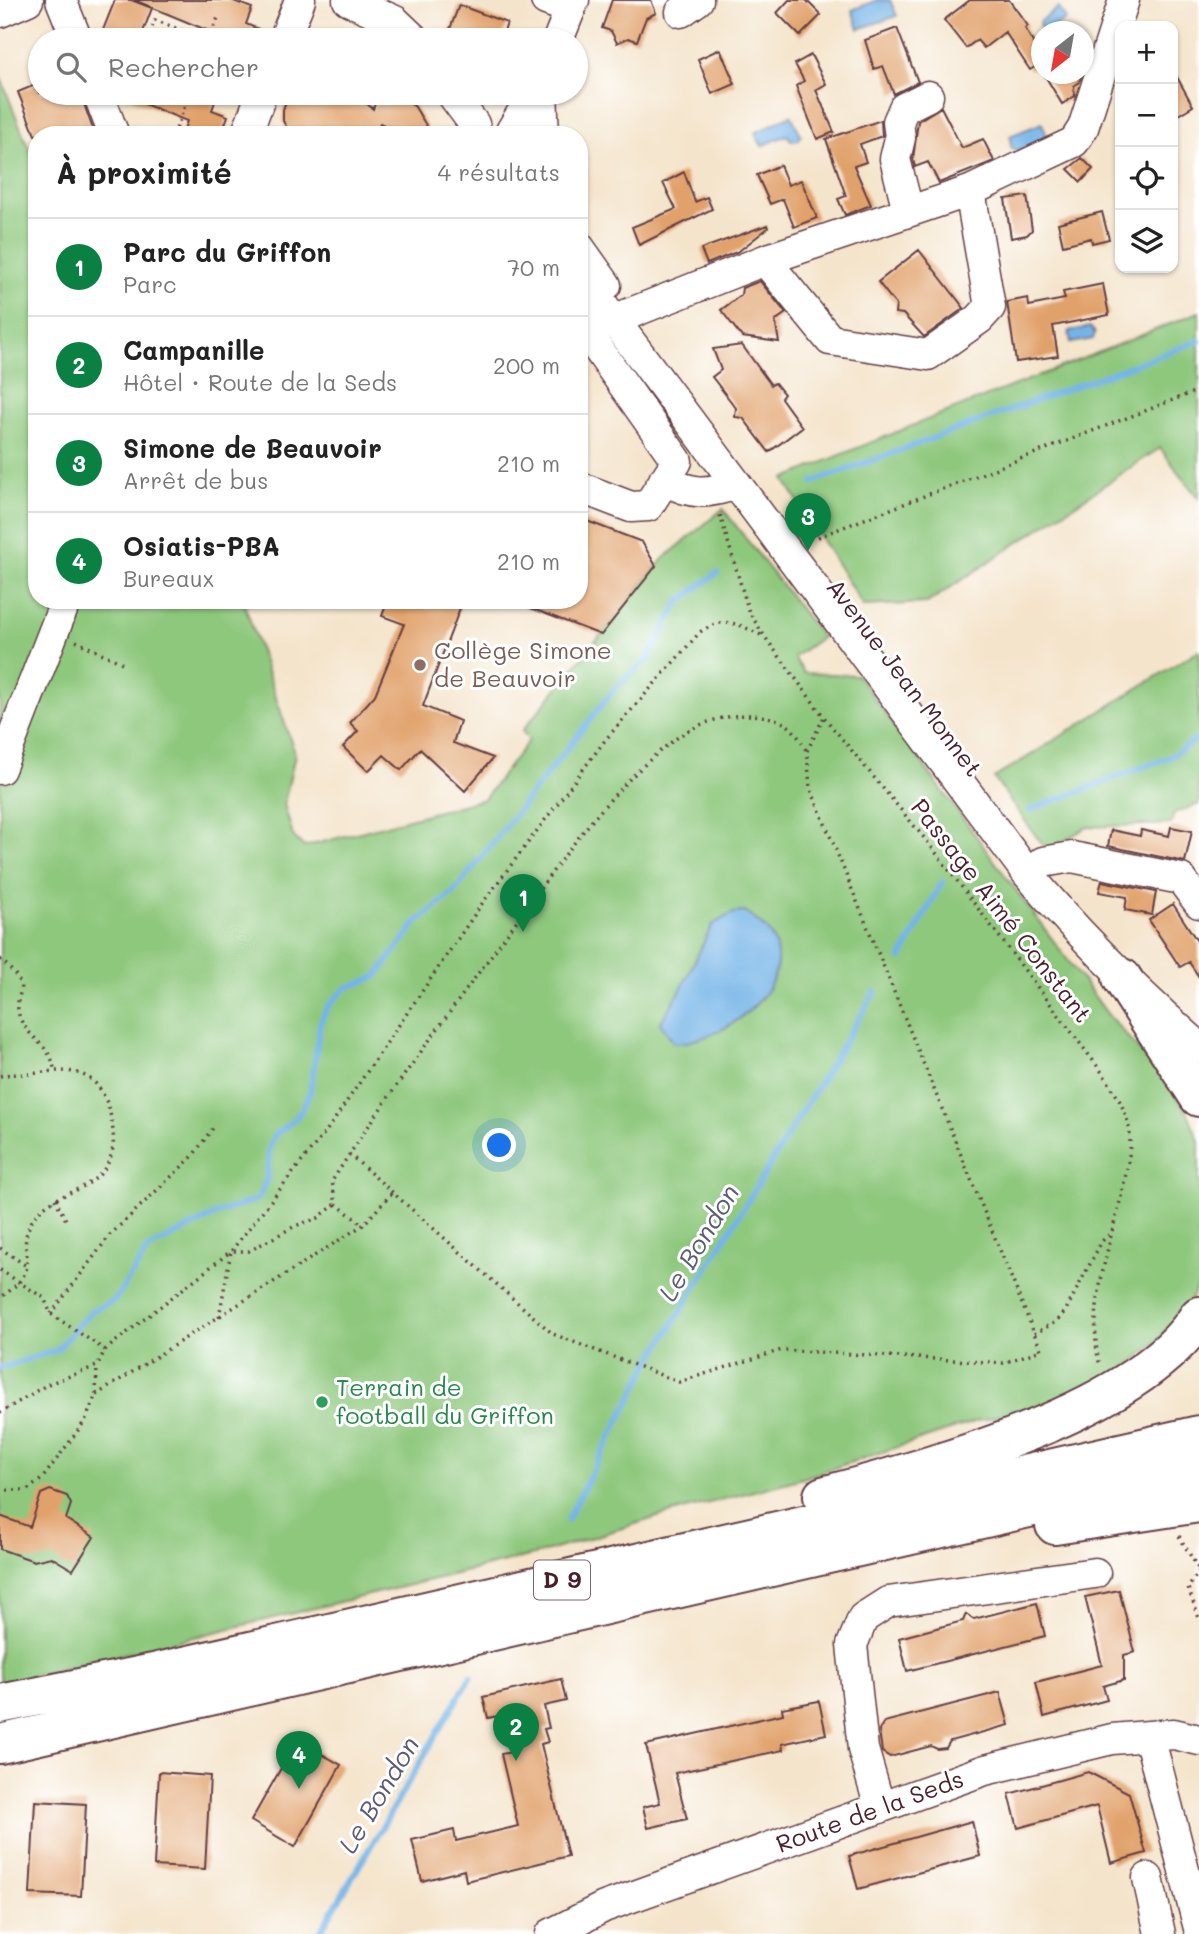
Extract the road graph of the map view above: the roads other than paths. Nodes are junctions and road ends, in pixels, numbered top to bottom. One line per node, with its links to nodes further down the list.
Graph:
1 (61, 0): 6 (street)
2 (300, 0): 7 (street)
3 (1124, 0): 21 (street)
4 (358, 2): 8 (street)
5 (563, 3): 9 (street)
6 (72, 28)
7 (289, 28)
8 (402, 28)
9 (560, 28)
10 (928, 96): 22 (street)
11 (103, 105): 16 (street)
12 (257, 105): 17 (street)
13 (468, 105): 18 (street)
14 (526, 105): 19 (street)
15 (531, 105): 20 (street)
16 (111, 126)
17 (249, 126)
18 (498, 126)
19 (511, 126)
20 (512, 126)
21 (970, 191): 22 (street); 23 (street)
22 (908, 210): 23 (street)
23 (765, 260): 26 (street)
24 (588, 262): 26 (street, Avenue Jean Monnet)
25 (588, 283): 26 (street, Avenue Jean Monnet)
26 (620, 317): 30 (street, Avenue Jean Monnet); 31 (street, Avenue Jean Monnet)
27 (588, 335): 28 (street)
28 (664, 480): 29 (street); 30 (street)
29 (588, 490)
30 (725, 494): 31 (street, Avenue Jean Monnet)
31 (771, 516): 34 (street, Avenue Jean Monnet)
32 (62, 609): 33 (street)
33 (0, 769)
34 (1015, 841): 35 (street, Avenue Jean Monnet); 37 (street, Avenue Jean Monnet)
35 (1043, 862): 36 (street); 37 (street, Avenue Jean Monnet)
36 (1199, 903)
37 (1122, 978): 38 (street, Avenue Jean Monnet); 39 (highway)
38 (1199, 1047)
39 (1199, 1097)
40 (1199, 1316): 48 (highway)
41 (1199, 1426): 43 (highway)
42 (1199, 1435): 43 (highway, D 9)
43 (1107, 1456): 48 (highway, D 9)
44 (1199, 1469): 47 (highway, D 9)
45 (1187, 1516): 47 (highway)
46 (1095, 1573): 53 (street)
47 (475, 1634): 52 (highway, D 9)
48 (158, 1672): 49 (highway, D 9)
49 (5, 1703)
50 (1149, 1736): 51 (street, Route de la Seds); 53 (street, Route de la Seds); 54 (street)
51 (1199, 1740)
52 (0, 1745)
53 (880, 1808): 56 (street, Route de la Seds)
54 (1189, 1896): 55 (street); 57 (street)
55 (1199, 1928)
56 (551, 1934)
57 (1160, 1934)

